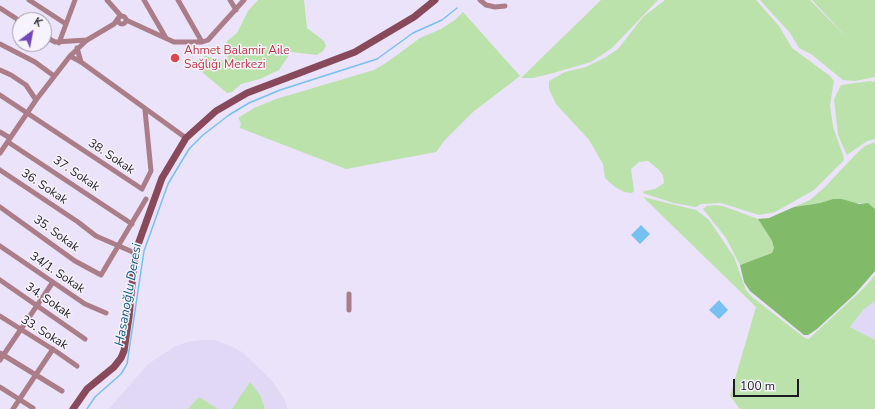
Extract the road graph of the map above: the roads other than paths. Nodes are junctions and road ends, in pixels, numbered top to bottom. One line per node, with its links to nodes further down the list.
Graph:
1 (29, 0): 16 (street)
2 (75, 0): 16 (street)
3 (107, 0): 14 (street)
4 (144, 0): 18 (street)
5 (178, 0): 22 (street)
6 (230, 0): 12 (street)
7 (244, 0): 12 (street)
8 (436, 0): 34 (street)
9 (480, 0): 10 (street)
10 (505, 6)
11 (0, 8): 13 (street)
12 (236, 10): 22 (street)
13 (12, 16)
14 (120, 17): 15 (street); 17 (street)
15 (124, 22): 17 (street); 18 (street)
16 (66, 24): 21 (street)
17 (114, 24): 19 (street)
18 (167, 39): 22 (street)
19 (87, 40): 21 (street); 24 (street)
20 (52, 41): 21 (street)
21 (59, 42)
22 (202, 42)
23 (0, 44): 28 (street)
24 (78, 48): 25 (street); 26 (street)
25 (70, 56): 26 (street); 28 (street)
26 (81, 62): 31 (street)
27 (0, 70): 30 (street)
28 (54, 76): 30 (street)
29 (0, 95): 32 (street, 38. Sokak)
30 (36, 100): 32 (street)
31 (145, 110): 32 (street, 38. Sokak); 34 (street)
32 (28, 112): 35 (street)
33 (0, 132): 35 (street, 37. Sokak)
34 (186, 138): 43 (street)
35 (9, 140): 36 (street); 40 (street, 37. Sokak)
36 (0, 153)
37 (0, 170): 42 (street, 36. Sokak)
38 (146, 199): 40 (street)
39 (0, 207): 42 (street, 35. Sokak)
40 (132, 224): 42 (street)
41 (0, 246): 45 (street, 34/1. Sokak)
42 (117, 246): 43 (street, 36. Sokak)
43 (135, 253): 63 (street)
44 (0, 280): 47 (street, 34. Sokak)
45 (53, 282): 47 (street); 49 (street, 34/1. Sokak)
46 (349, 294): 48 (street)
47 (37, 305): 51 (street); 52 (street, 34. Sokak)
48 (349, 310)
49 (106, 314)
50 (0, 316): 51 (street, 33. Sokak)
51 (20, 329): 53 (street, 33. Sokak); 54 (street)
52 (85, 339)
53 (53, 349): 56 (street, 33. Sokak); 57 (street)
54 (2, 354): 55 (street); 57 (street)
55 (0, 360)
56 (77, 366)
57 (35, 375): 59 (street); 60 (street)
58 (0, 387): 60 (street)
59 (62, 391)
60 (19, 400): 61 (street); 62 (street)
61 (32, 408)
62 (13, 409)
63 (73, 409)

